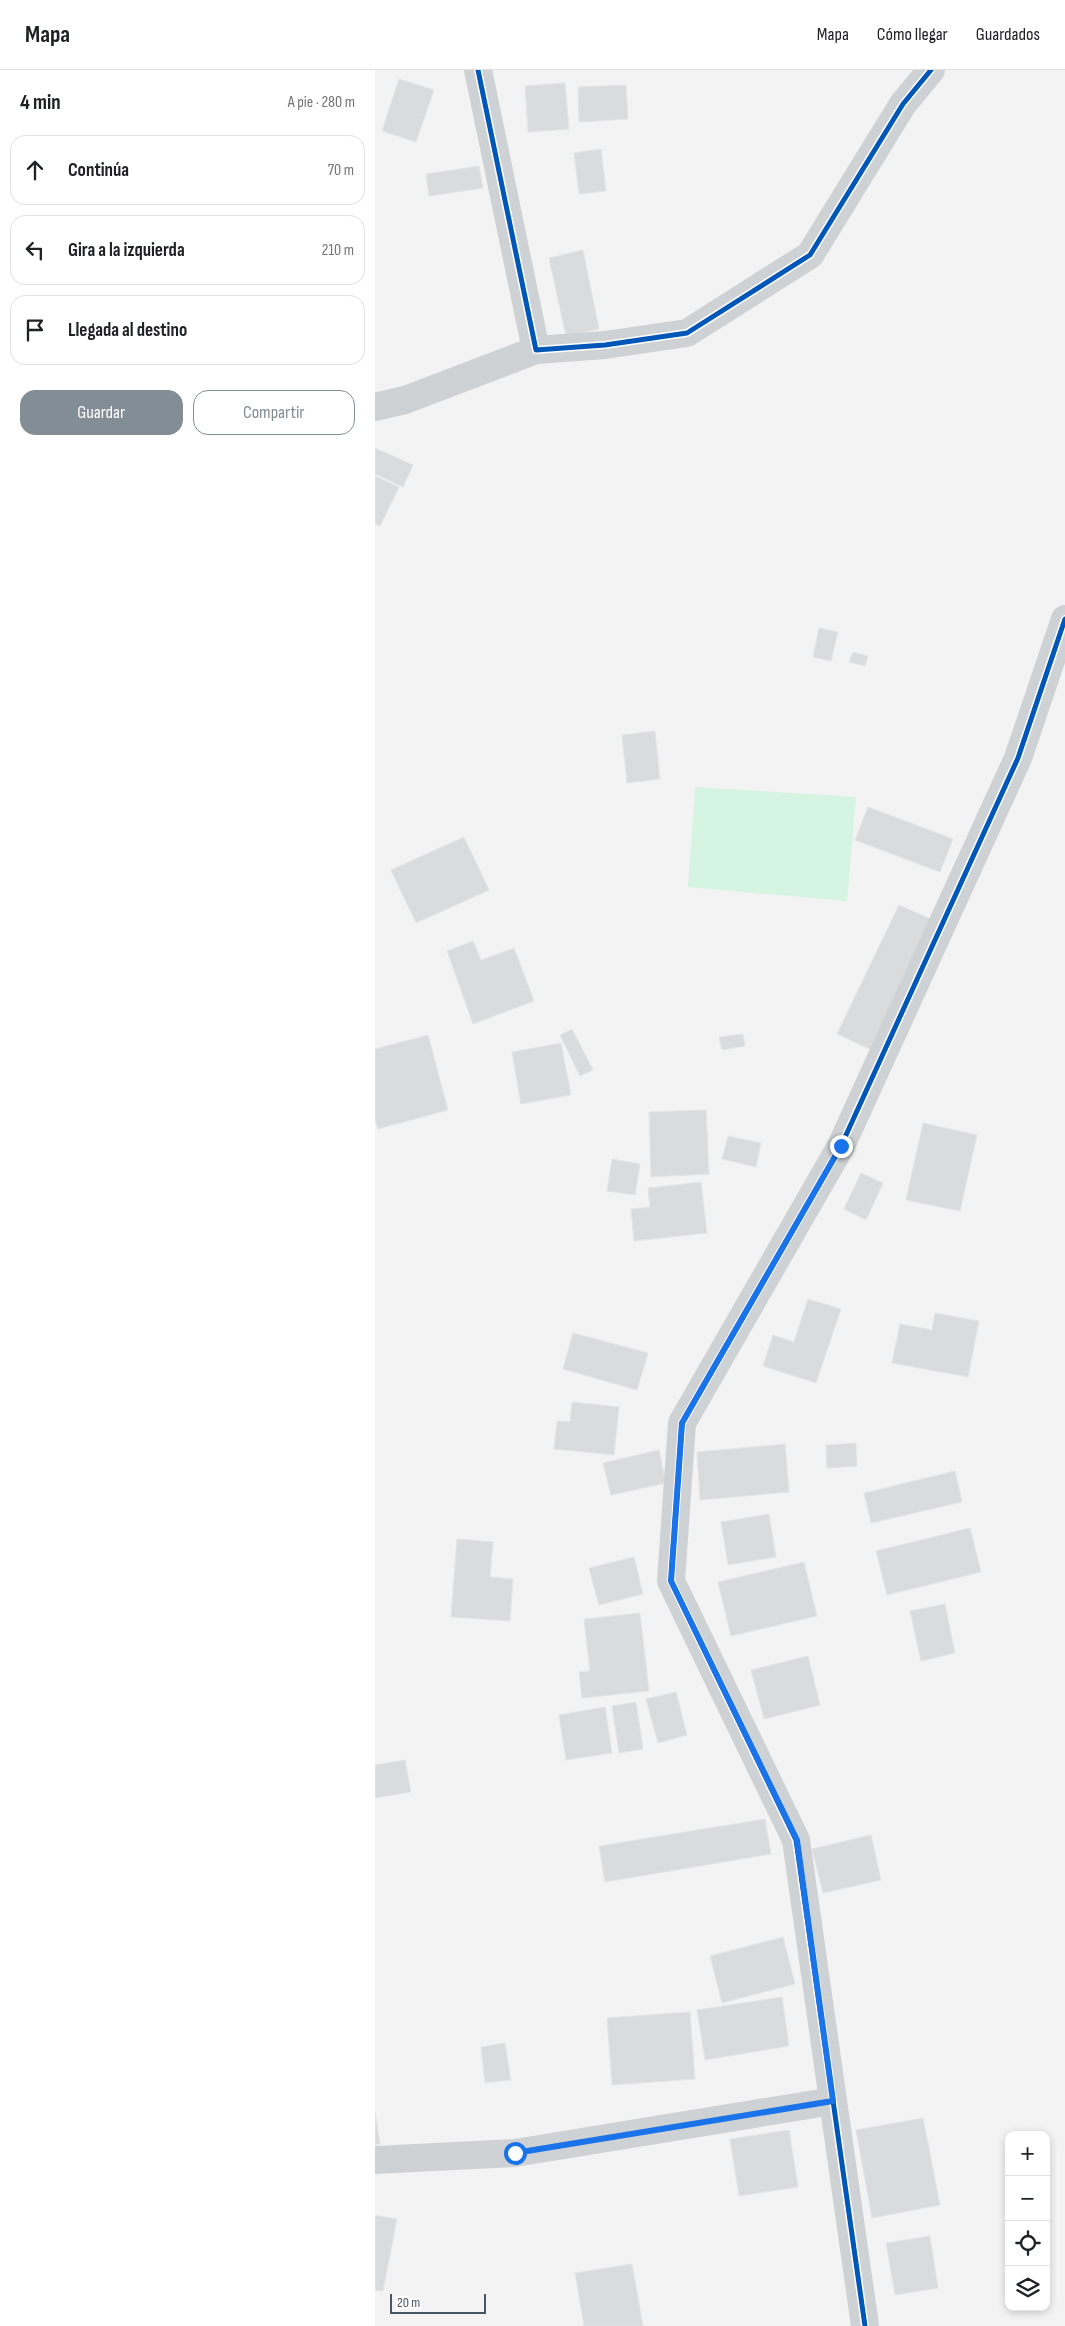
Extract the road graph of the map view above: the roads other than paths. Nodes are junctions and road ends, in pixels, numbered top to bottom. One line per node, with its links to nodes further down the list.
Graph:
1 (478, 70): 3 (street)
2 (931, 70): 3 (street)
3 (536, 350): 4 (street)
4 (375, 406)
5 (1065, 619): 6 (street)
6 (833, 2101): 7 (street); 8 (street)
7 (375, 2160)
8 (865, 2326)

